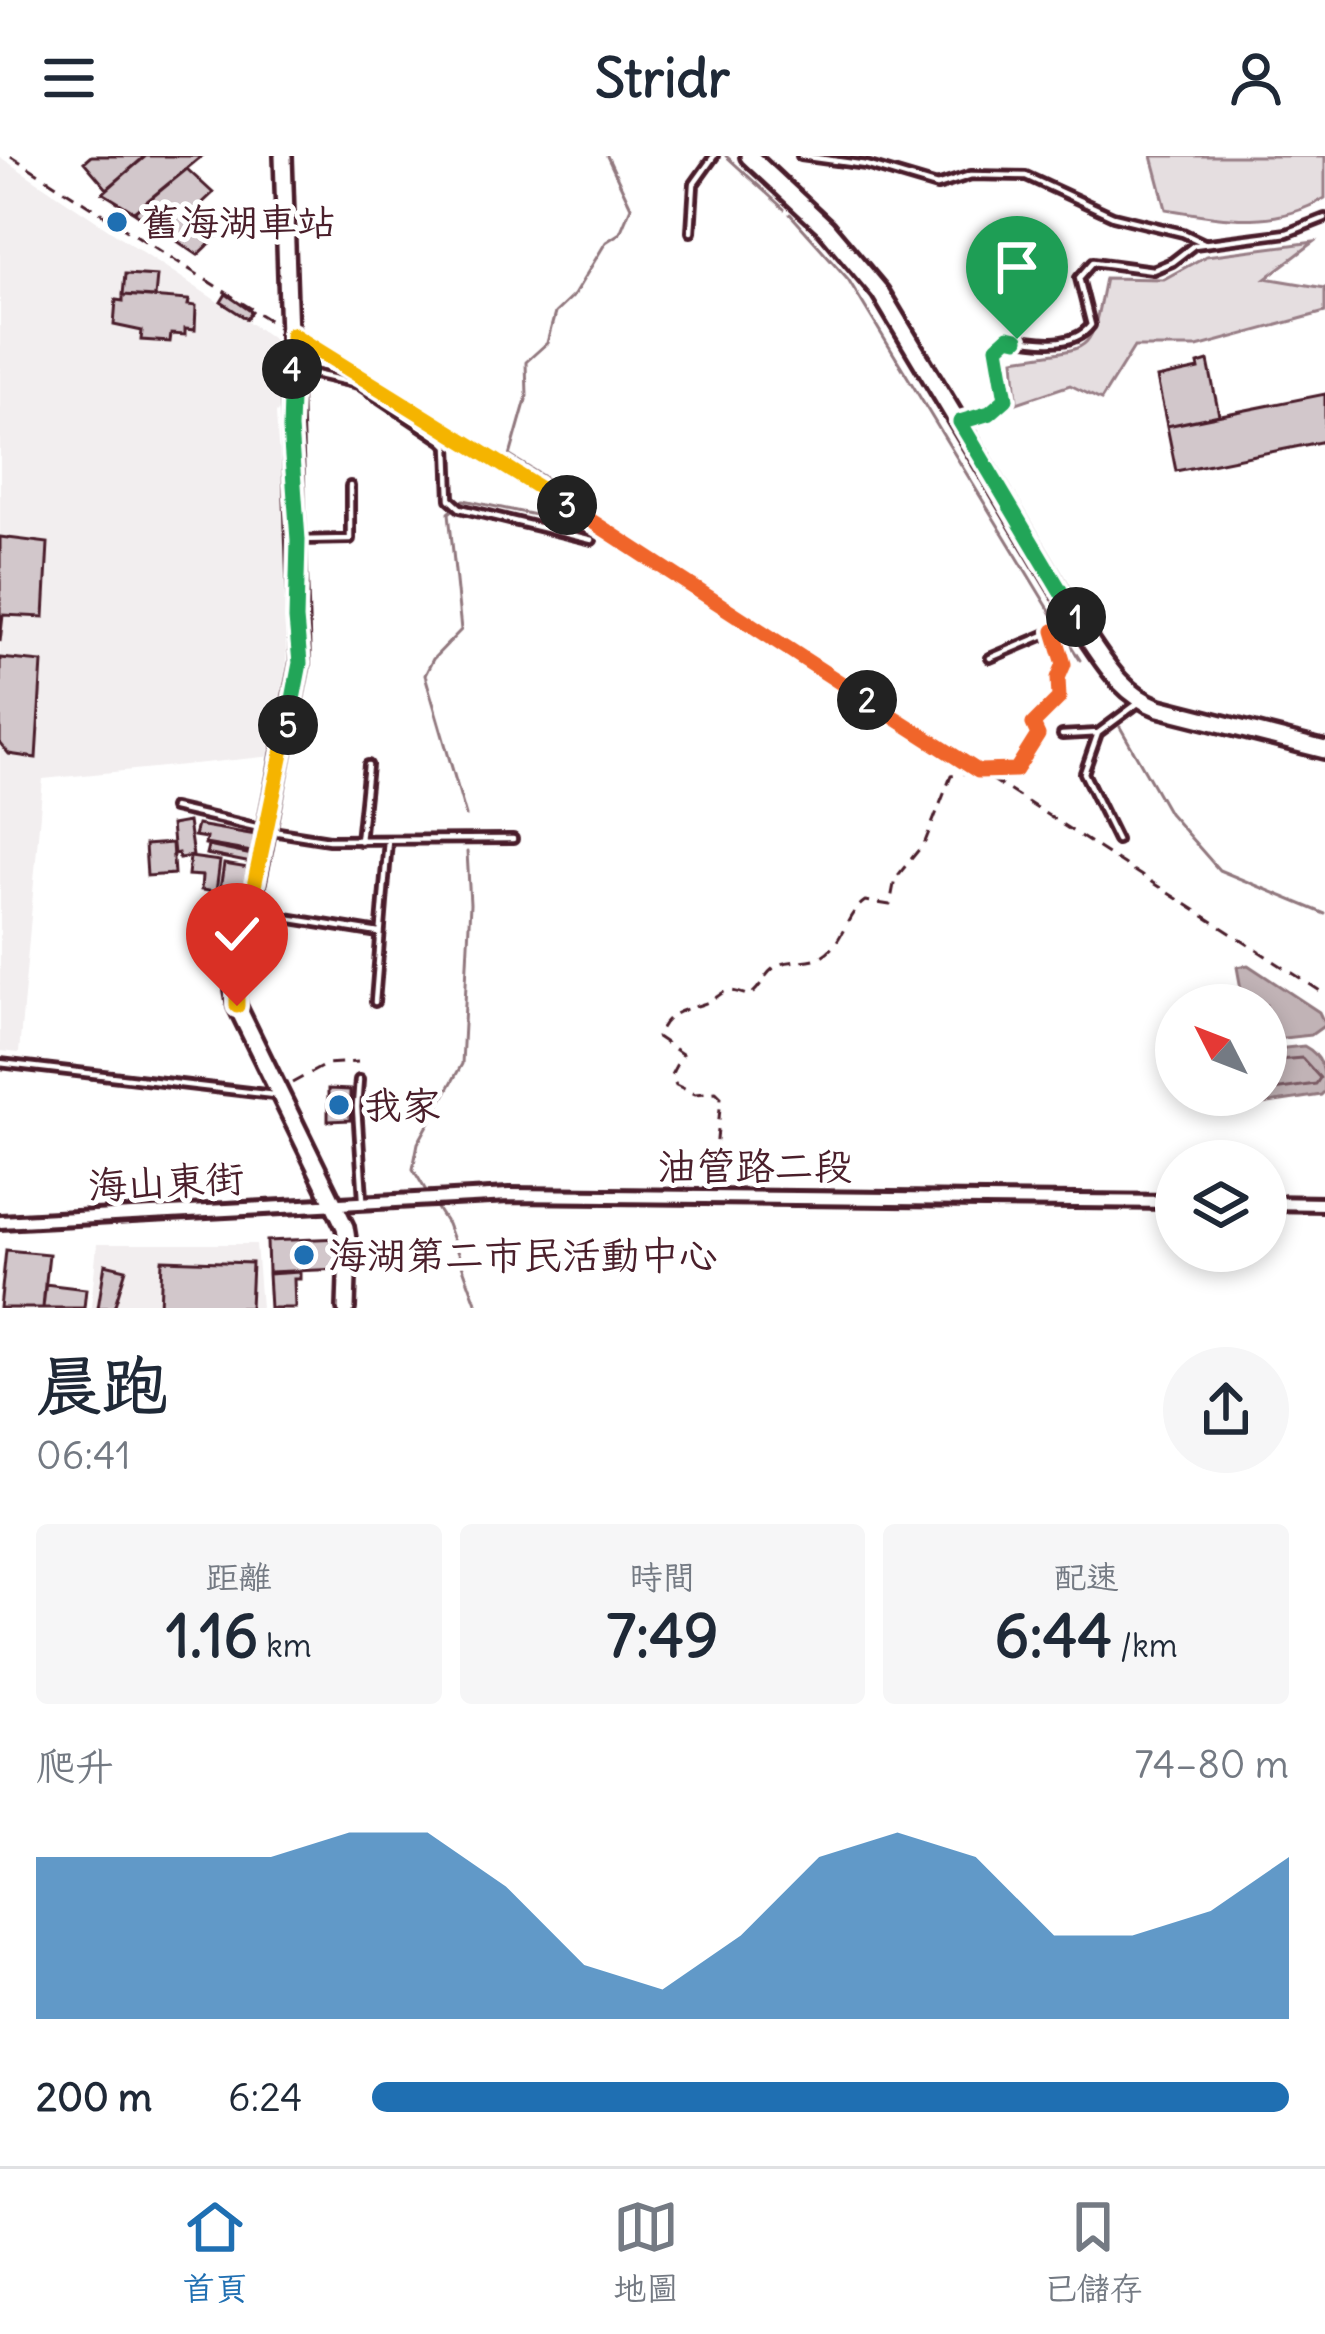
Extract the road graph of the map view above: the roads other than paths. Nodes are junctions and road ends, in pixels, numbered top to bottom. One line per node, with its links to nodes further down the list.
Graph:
1 (283, 156): 8 (street)
2 (714, 156): 6 (lane)
3 (749, 156): 9 (street)
4 (801, 156): 7 (lane)
5 (1325, 218): 7 (lane)
6 (691, 232)
7 (1204, 243): 9 (lane)
8 (292, 369): 11 (street); 12 (lane)
9 (960, 422): 13 (street)
10 (350, 486): 11 (lane)
11 (298, 540): 23 (street)
12 (592, 540)
13 (1078, 621): 14 (lane); 16 (street)
14 (1054, 631): 15 (lane); 18 (lane)
15 (990, 658)
16 (1141, 701): 17 (lane); 20 (street)
17 (1097, 734): 19 (lane); 26 (lane)
18 (1038, 735)
19 (1062, 735)
20 (1325, 750)
21 (368, 765): 27 (lane)
22 (172, 808): 23 (lane)
23 (268, 830): 27 (lane); 28 (street)
24 (513, 839): 25 (lane)
25 (388, 840): 27 (lane); 29 (lane)
26 (1117, 840)
27 (360, 841)
28 (248, 912): 29 (lane); 33 (street)
29 (380, 933): 30 (lane)
30 (375, 1002)
31 (0, 1063): 33 (lane)
32 (359, 1080): 37 (lane)
33 (279, 1093): 36 (street)
34 (1155, 1202): 37 (street, 油管路二段)
35 (1287, 1203): 38 (street)
36 (334, 1204): 37 (street, 油管路二段); 39 (street, 海山東街); 40 (street)
37 (363, 1204)
38 (1325, 1204)
39 (0, 1222)
40 (346, 1308)

